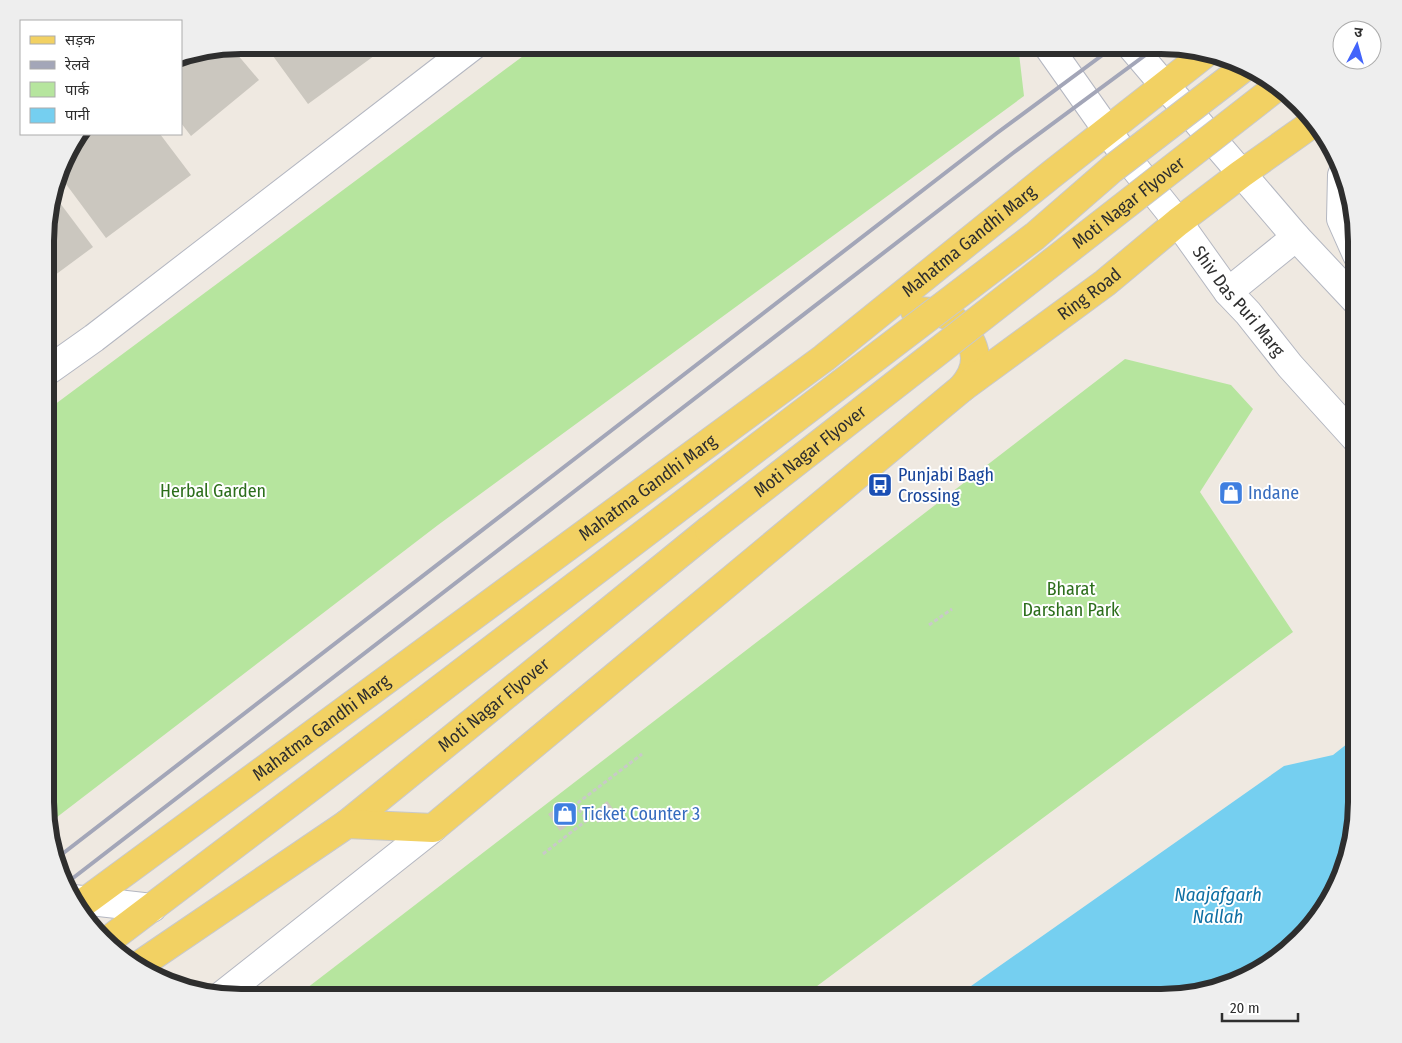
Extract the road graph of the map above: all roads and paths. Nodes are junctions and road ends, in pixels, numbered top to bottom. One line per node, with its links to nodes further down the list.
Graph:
1 (462, 54): 18 (street)
2 (1053, 54): 9 (street, Shiv Das Puri Marg)
3 (1138, 54): 6 (street)
4 (1200, 58): 6 (main road, Mahatma Gandhi Marg)
5 (1240, 71): 29 (main road, bridge)
6 (1164, 85): 9 (main road, Mahatma Gandhi Marg); 10 (street)
7 (1273, 90): 24 (main road, Moti Nagar Flyover, bridge)
8 (1309, 126): 10 (main road, Ring Road)
9 (1108, 130): 12 (street, Shiv Das Puri Marg); 17 (main road, Mahatma Gandhi Marg)
10 (1241, 174): 12 (main road, Ring Road); 14 (street)
11 (1342, 191): 13 (street)
12 (1178, 222): 15 (street, Shiv Das Puri Marg); 19 (main road, Ring Road)
13 (1348, 235)
14 (1296, 237): 15 (street); 16 (street)
15 (1228, 292): 20 (street, Shiv Das Puri Marg)
16 (1348, 292)
17 (857, 331): 19 (main road); 27 (main road, Mahatma Gandhi Marg)
18 (54, 366)
19 (962, 388): 25 (main road, Ring Road)
20 (1348, 430)
21 (952, 609): 22 (path)
22 (928, 625)
23 (642, 754): 26 (path)
24 (347, 824): 25 (main road); 31 (main road)
25 (433, 828): 32 (street)
26 (542, 854)
27 (82, 900)
28 (83, 902): 29 (street)
29 (152, 908): 30 (main road)
30 (112, 937)
31 (144, 962)
32 (229, 989)

